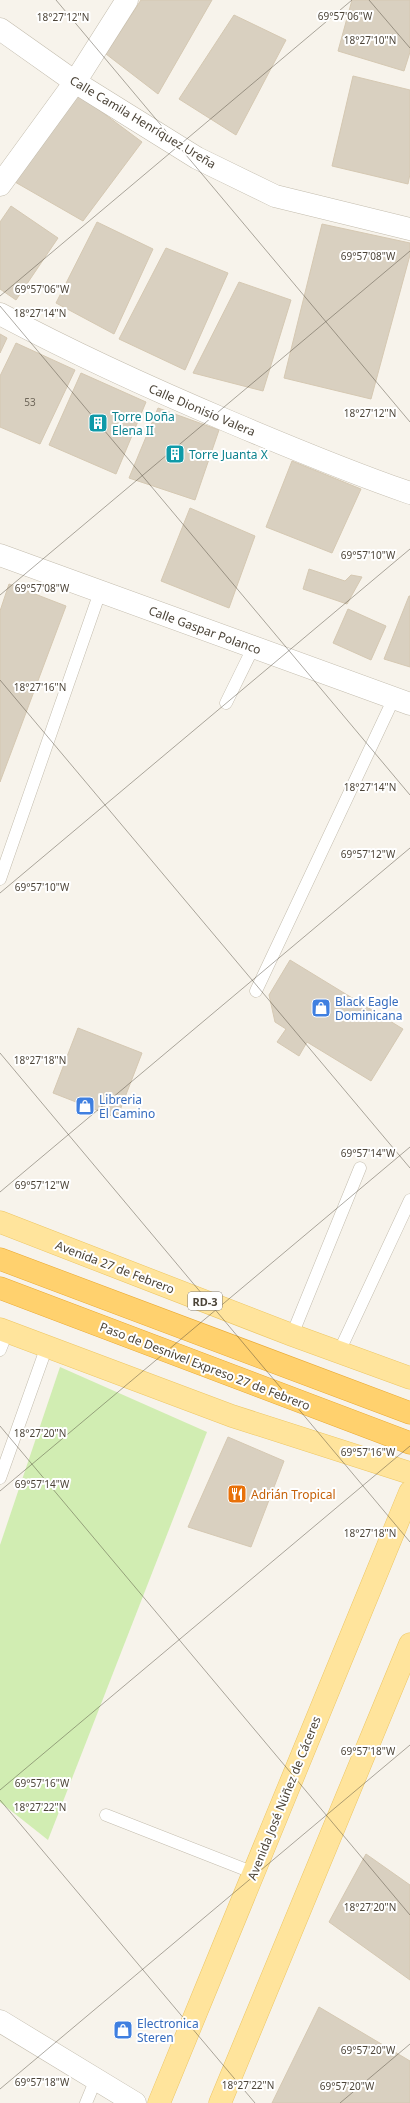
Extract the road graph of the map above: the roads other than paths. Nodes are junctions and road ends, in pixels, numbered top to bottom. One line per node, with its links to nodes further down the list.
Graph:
1 (127, 0): 3 (street)
2 (0, 29): 3 (street, Calle Camila Henríquez Ureña)
3 (74, 82): 4 (street); 5 (street, Calle Camila Henríquez Ureña)
4 (0, 185)
5 (410, 230)
6 (0, 314): 7 (street, Calle Dionisio Valera)
7 (410, 493)
8 (0, 555): 9 (street, Calle Gaspar Polanco)
9 (100, 592): 10 (street, Calle Gaspar Polanco); 13 (lane)
10 (253, 648): 11 (street, Calle Gaspar Polanco); 12 (lane)
11 (402, 701): 14 (lane)
12 (226, 703)
13 (0, 878)
14 (256, 991)
15 (360, 1168): 20 (lane)
16 (410, 1200): 23 (lane)
17 (0, 1222): 20 (main road, Avenida 27 de Febrero / RD-3)
18 (0, 1259): 25 (highway, RD-3)
19 (0, 1288): 26 (highway, Paso de Desnivel Expreso 27 de Febrero)
20 (292, 1335): 23 (main road, Avenida 27 de Febrero / RD-3)
21 (2, 1337): 22 (main road)
22 (47, 1346): 27 (main road); 28 (lane)
23 (339, 1352): 24 (main road, Avenida 27 de Febrero / RD-3)
24 (410, 1378)
25 (410, 1413)
26 (410, 1443)
27 (410, 1473)
28 (0, 1478)
29 (410, 1492): 32 (main road, Avenida José Núñez de Cáceres)
30 (410, 1644): 38 (main road)
31 (106, 1815): 32 (lane)
32 (254, 1873): 37 (main road, Avenida José Núñez de Cáceres)
33 (0, 2022): 34 (street)
34 (96, 2078): 35 (lane); 36 (street)
35 (86, 2103)
36 (135, 2103)
37 (159, 2103)
38 (220, 2103)

